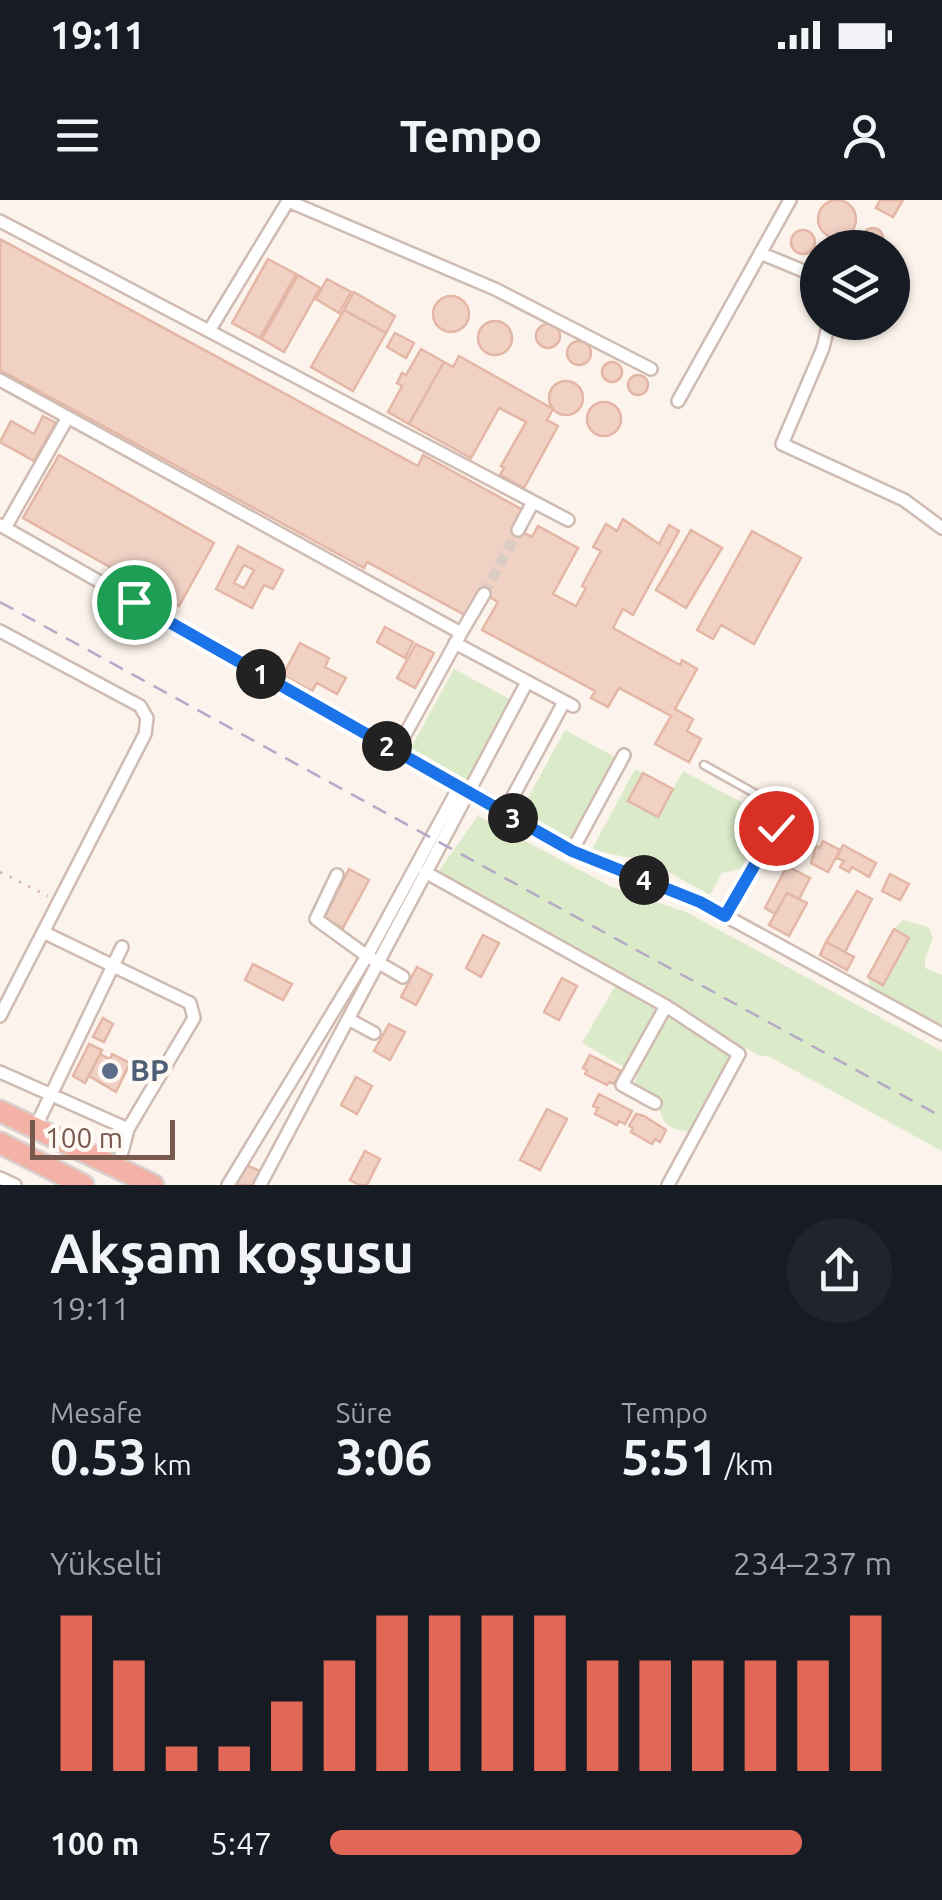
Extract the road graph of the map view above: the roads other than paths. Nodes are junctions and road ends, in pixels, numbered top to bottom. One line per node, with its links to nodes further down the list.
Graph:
1 (790, 200): 3 (street)
2 (0, 221): 5 (street)
3 (760, 254): 4 (street); 9 (street)
4 (800, 270)
5 (210, 331): 7 (street); 11 (street)
6 (825, 340): 14 (street)
7 (651, 369)
8 (0, 380): 10 (street)
9 (678, 401)
10 (68, 417): 13 (street); 18 (street)
11 (533, 502): 12 (street); 15 (street)
12 (568, 520)
13 (3, 526): 20 (street)
14 (942, 528)
15 (518, 530)
16 (484, 594): 18 (street)
17 (0, 631): 29 (street)
18 (458, 638): 19 (street); 20 (street)
19 (526, 682): 23 (street); 24 (street)
20 (392, 749): 23 (street)
21 (624, 755): 25 (street)
22 (704, 765): 28 (lane)
23 (463, 789): 24 (street); 26 (street); 31 (street)
24 (504, 813): 25 (street)
25 (572, 851): 28 (street)
26 (425, 872): 31 (street); 34 (street)
27 (336, 875): 31 (street)
28 (725, 916): 38 (street)
29 (44, 932): 32 (street); 35 (street)
30 (122, 948): 32 (street)
31 (372, 959): 33 (street); 36 (street); 51 (street)
32 (113, 966): 40 (street); 44 (street)
33 (403, 977)
34 (666, 1006): 41 (street); 53 (street)
35 (0, 1016)
36 (348, 1019): 37 (street); 52 (street)
37 (374, 1032)
38 (942, 1034)
39 (0, 1072): 40 (street)
40 (51, 1095): 43 (street); 44 (street)
41 (655, 1103)
42 (0, 1111): 43 (highway)
43 (35, 1128): 46 (highway)
44 (128, 1129): 46 (street)
45 (0, 1144): 49 (highway)
46 (118, 1168): 50 (highway)
47 (0, 1178): 48 (street)
48 (16, 1185)
49 (83, 1185)
50 (153, 1185)
51 (228, 1185)
52 (260, 1185)
53 (668, 1185)

